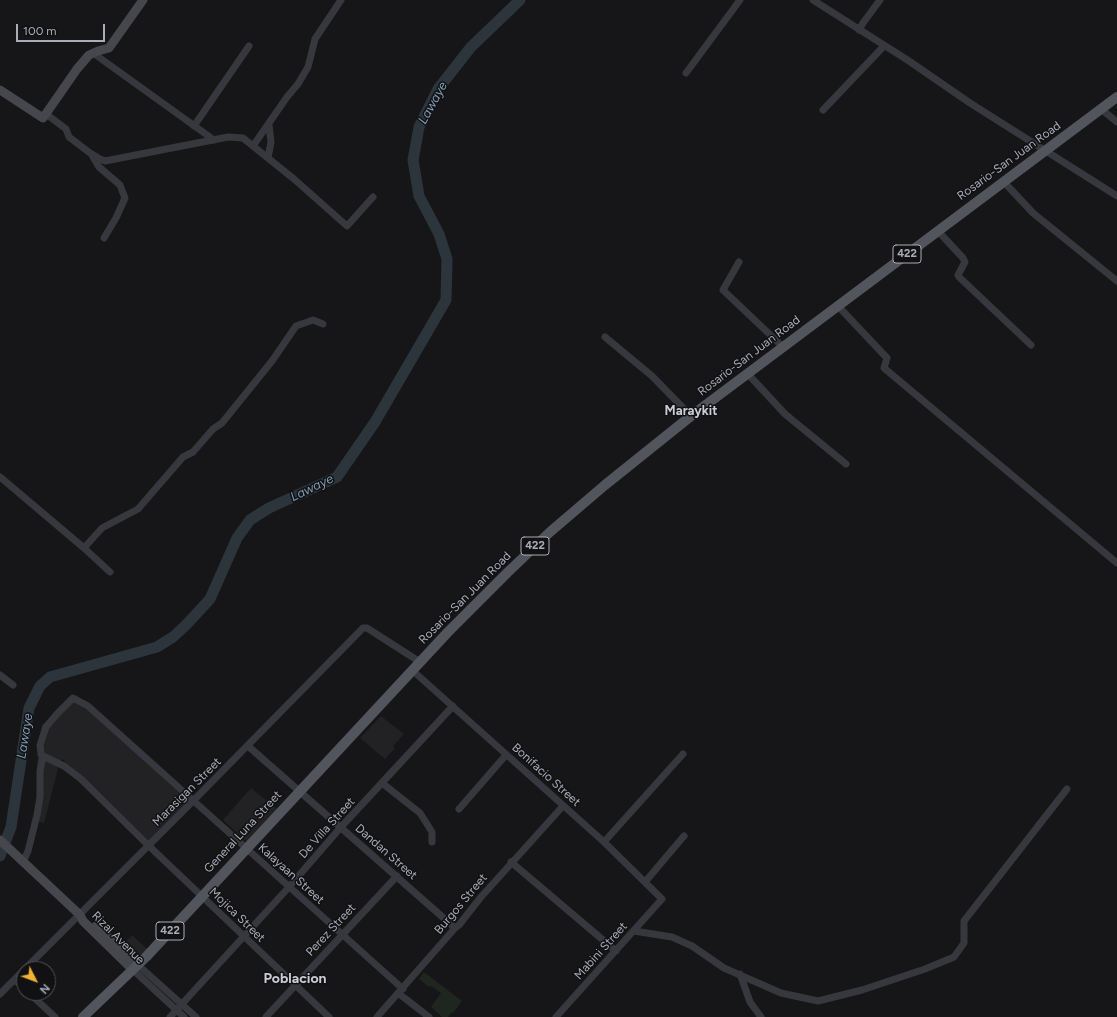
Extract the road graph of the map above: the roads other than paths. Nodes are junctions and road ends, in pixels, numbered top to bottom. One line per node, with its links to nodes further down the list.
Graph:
1 (143, 0): 9 (street)
2 (341, 0): 17 (street)
3 (740, 0): 10 (street)
4 (813, 0): 6 (street)
5 (880, 0): 6 (street)
6 (859, 30): 8 (street)
7 (249, 46): 18 (street)
8 (884, 46): 14 (street); 21 (street)
9 (94, 53): 15 (street); 18 (street)
10 (686, 73)
11 (0, 90): 15 (street)
12 (1117, 97): 13 (main road, Rosario-San Juan Road / 422)
13 (1101, 109): 16 (street); 21 (main road, Rosario-San Juan Road / 422)
14 (823, 110)
15 (46, 114): 22 (street)
16 (1117, 122)
17 (269, 125): 20 (street); 23 (street)
18 (194, 126): 19 (street)
19 (214, 140): 20 (street); 22 (street)
20 (253, 146): 23 (street)
21 (1046, 150): 24 (main road, Rosario-San Juan Road / 422); 25 (street)
22 (90, 153): 28 (street)
23 (268, 158): 26 (street)
24 (1004, 181): 27 (main road, Rosario-San Juan Road / 422); 30 (street)
25 (1117, 196)
26 (373, 197)
27 (938, 230): 31 (main road, Rosario-San Juan Road / 422); 34 (street)
28 (104, 238)
29 (738, 262): 35 (street)
30 (1117, 281)
31 (838, 306): 35 (main road, Rosario-San Juan Road / 422); 41 (street)
32 (323, 324): 40 (street)
33 (605, 337): 37 (street)
34 (1031, 345)
35 (783, 347): 36 (main road, Rosario-San Juan Road / 422)
36 (747, 373): 37 (main road, Rosario-San Juan Road / 422); 38 (street)
37 (691, 416): 43 (main road, Rosario-San Juan Road / 422)
38 (846, 464)
39 (0, 477): 40 (street)
40 (84, 548): 42 (street)
41 (1117, 564)
42 (110, 572)
43 (420, 662): 44 (main road, General Luna Street / 422); 48 (street, Marasigan Street)
44 (412, 670): 47 (street, Bonifacio Street); 54 (main road, General Luna Street / 422)
45 (0, 675): 46 (street)
46 (13, 685)
47 (453, 706): 51 (street, Bonifacio Street); 52 (street, De Villa Street)
48 (248, 746): 54 (street, Dandan Street); 55 (street, Marasigan Street)
49 (41, 754): 55 (street, Kalayaan Street); 63 (street, Mojica Street); 65 (street)
50 (683, 754): 62 (street)
51 (506, 755): 56 (street, Bonifacio Street); 57 (street)
52 (382, 783): 58 (street, De Villa Street); 61 (street)
53 (1067, 789): 80 (street)
54 (299, 791): 58 (street, Dandan Street); 64 (main road, General Luna Street / 422)
55 (193, 801): 63 (street, Marasigan Street); 64 (street, Kalayaan Street)
56 (563, 806): 62 (street, Bonifacio Street); 66 (street, Burgos Street)
57 (459, 809)
58 (341, 827): 67 (street, Dandan Street); 69 (street, De Villa Street)
59 (684, 836): 68 (street)
60 (0, 840): 65 (street, Rizal Avenue)
61 (432, 842)
62 (604, 842): 68 (street, Bonifacio Street)
63 (149, 846): 70 (street, Mojica Street); 72 (street, Marasigan Street)
64 (247, 848): 69 (street, Kalayaan Street); 70 (main road, General Luna Street / 422)
65 (22, 861): 72 (street, Rizal Avenue)
66 (511, 862): 73 (street, Burgos Street); 77 (street)
67 (397, 876): 73 (street, Dandan Street); 75 (street, Perez Street)
68 (645, 882): 71 (street, Bonifacio Street)
69 (289, 887): 75 (street, Kalayaan Street); 76 (street, De Villa Street)
70 (202, 896): 76 (street, Mojica Street); 79 (main road, General Luna Street / 422)
71 (662, 899): 74 (street, Mabini Street)
72 (80, 915): 78 (street, Marasigan Street); 79 (street, Rizal Avenue)
73 (455, 928): 83 (street, Burgos Street)
74 (634, 931): 77 (street, Mabini Street); 80 (street)
75 (342, 934): 82 (street, Perez Street); 83 (street, Kalayaan Street)
76 (244, 936): 82 (street, Mojica Street); 86 (street, De Villa Street)
77 (616, 951): 96 (street, Mabini Street)
78 (34, 961)
79 (136, 967): 86 (street, Rizal Avenue); 88 (main road, General Luna Street / 422)
80 (740, 974): 97 (street)
81 (15, 980): 84 (street, Marasigan Street)
82 (296, 985): 92 (street, Perez Street); 93 (street, Mojica Street)
83 (400, 991): 94 (street, Burgos Street); 95 (street, Kalayaan Street)
84 (0, 994)
85 (38, 1001): 87 (street)
86 (179, 1007): 89 (street, De Villa Street); 90 (street, Rizal Avenue); 91 (street, Rizal Avenue)
87 (55, 1017)
88 (83, 1017)
89 (170, 1017)
90 (184, 1017)
91 (196, 1017)
92 (266, 1017)
93 (330, 1017)
94 (377, 1017)
95 (429, 1017)
96 (556, 1017)
97 (762, 1017)

